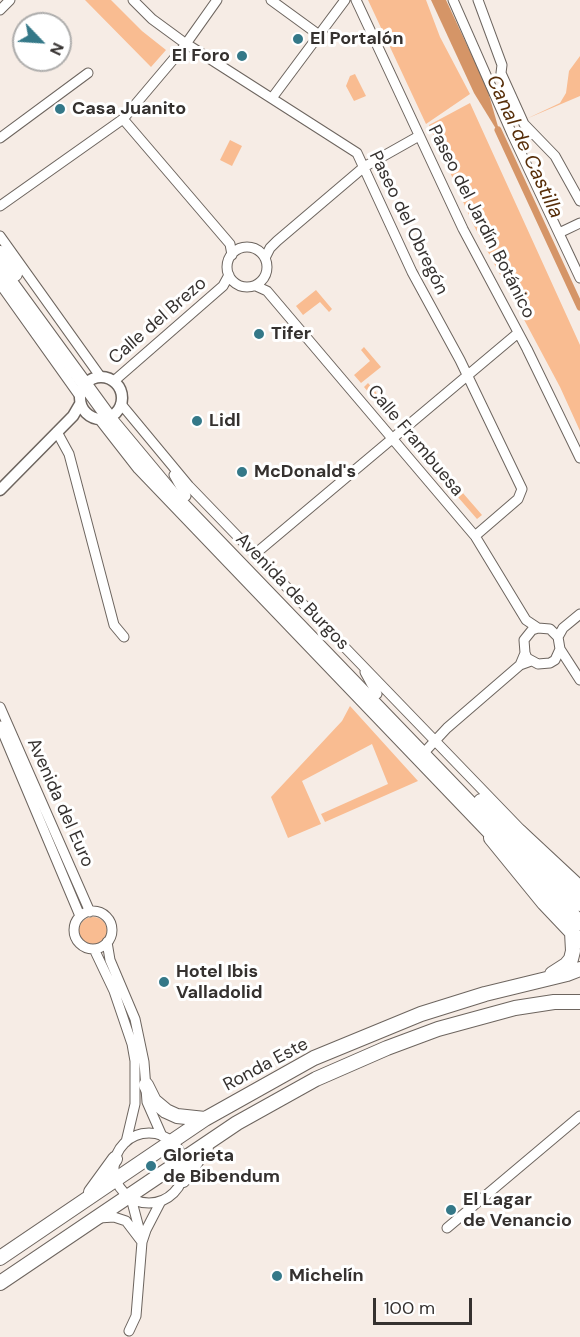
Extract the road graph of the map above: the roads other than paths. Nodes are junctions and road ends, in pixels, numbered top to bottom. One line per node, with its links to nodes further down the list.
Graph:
1 (10, 0): 9 (street)
2 (132, 0): 11 (street, Paseo del Obregón)
3 (218, 0): 11 (street)
4 (271, 0): 10 (street)
5 (345, 0): 10 (street)
6 (356, 0): 17 (street, Paseo del Jardín Botánico)
7 (453, 0): 14 (street)
8 (478, 0): 12 (street)
9 (0, 10)
10 (319, 35): 15 (street)
11 (185, 44): 15 (street, Paseo del Obregón); 16 (street)
12 (501, 73): 14 (street); 20 (street)
13 (88, 74): 18 (street)
14 (488, 78): 23 (street)
15 (272, 98): 19 (street, Paseo del Obregón)
16 (123, 119): 21 (street); 28 (street)
17 (419, 136): 19 (street); 40 (street, Paseo del Jardín Botánico)
18 (0, 138)
19 (364, 167): 26 (street); 42 (street, Paseo del Obregón)
20 (580, 201)
21 (0, 206)
22 (580, 223): 23 (street)
23 (559, 233): 33 (street)
24 (0, 236): 37 (street, Avenida de Burgos)
25 (0, 247): 37 (street)
26 (270, 248): 27 (street); 30 (street)
27 (257, 250): 28 (street); 30 (street)
28 (236, 252): 34 (street)
29 (0, 253): 44 (highway, Avenida de Burgos)
30 (265, 258): 32 (street)
31 (0, 268): 39 (highway, Avenida de Burgos)
32 (264, 278): 36 (street); 38 (street, Calle Frambuesa)
33 (580, 278)
34 (232, 279): 36 (street); 43 (street, Calle del Brezo)
35 (0, 284): 41 (street, Avenida de Burgos)
36 (256, 286): 38 (street, Calle Frambuesa)
37 (37, 288): 44 (street, Avenida de Burgos)
38 (267, 291): 47 (street, Calle Frambuesa)
39 (20, 296): 41 (street); 44 (highway, Avenida de Burgos)
40 (518, 333): 42 (street); 48 (street, Paseo del Jardín Botánico)
41 (36, 334): 44 (street, Avenida de Burgos)
42 (468, 376): 47 (street); 54 (street, Paseo del Obregón)
43 (114, 381): 44 (main road); 45 (main road)
44 (87, 392): 45 (highway, Avenida de Burgos); 45 (main road); 46 (main road)
45 (111, 413): 49 (street, Avenida de Burgos); 50 (street, Avenida de Burgos); 52 (highway, Avenida de Burgos)
46 (57, 432): 51 (main road); 65 (street)
47 (391, 438): 54 (street, Calle Frambuesa); 57 (street)
48 (580, 458)
49 (169, 462): 52 (street); 53 (street, Avenida de Burgos)
50 (149, 481): 52 (street); 55 (street, Avenida de Burgos)
51 (0, 490)
52 (179, 496): 56 (highway, Avenida de Burgos)
53 (228, 526): 56 (street); 57 (street, Avenida de Burgos)
54 (475, 536): 60 (street, Calle Frambuesa)
55 (207, 541): 56 (street); 57 (street, Avenida de Burgos)
56 (226, 544): 57 (highway, Avenida de Burgos)
57 (244, 562): 58 (street, Avenida de Burgos); 62 (highway, Avenida de Burgos); 70 (street, Avenida de Burgos); 74 (highway, Avenida de Burgos)
58 (266, 605): 62 (street); 73 (street, Avenida de Burgos)
59 (580, 614): 63 (street)
60 (526, 620): 61 (street, Calle Frambuesa); 64 (street, Calle Frambuesa)
61 (538, 628): 63 (street); 64 (street)
62 (304, 631): 68 (highway, Avenida de Burgos)
63 (558, 632): 66 (street)
64 (527, 635): 67 (street)
65 (124, 637)
66 (560, 649): 69 (street); 72 (street)
67 (525, 653): 69 (street); 71 (street)
68 (328, 657): 73 (street); 77 (highway, Avenida de Burgos)
69 (531, 661): 71 (street)
70 (359, 662): 74 (street); 77 (street, Avenida de Burgos)
71 (520, 665): 77 (street)
72 (580, 680)
73 (351, 693): 78 (street, Avenida de Burgos)
74 (377, 694): 77 (highway, Avenida de Burgos)
75 (0, 707): 85 (street, Avenida del Euro)
76 (0, 726): 86 (street, Avenida del Euro)
77 (429, 748): 78 (street); 79 (highway, Avenida de Burgos); 80 (highway, Avenida de Burgos); 82 (street, Avenida de Burgos)
78 (407, 751): 81 (street, Avenida de Burgos)
79 (465, 799): 81 (highway); 87 (highway, Avenida de Burgos)
80 (481, 801): 82 (highway); 84 (highway, Avenida de Burgos)
81 (487, 832): 87 (highway)
82 (533, 842): 83 (highway)
83 (580, 888)
84 (580, 904)
85 (90, 912): 86 (street); 88 (street)
86 (80, 916): 89 (street)
87 (577, 932): 91 (highway)
88 (107, 942): 89 (street); 93 (street)
89 (94, 949): 98 (street)
90 (580, 969): 91 (highway, Ronda Este)
91 (540, 982): 95 (highway, Ronda Este)
92 (580, 1002): 97 (highway, Ronda Este)
93 (146, 1085): 95 (highway); 96 (street)
94 (580, 1116): 107 (street)
95 (205, 1119): 96 (highway, Ronda Este)
96 (167, 1138): 98 (street); 99 (street); 101 (highway, Ronda Este)
97 (211, 1140): 99 (highway, Ronda Este); 102 (highway)
98 (126, 1142): 100 (street)
99 (183, 1158): 102 (street); 103 (highway, Ronda Este)
100 (115, 1159): 101 (street); 104 (highway)
101 (116, 1179): 103 (street); 104 (highway, Ronda Este)
102 (183, 1180): 105 (street)
103 (129, 1197): 105 (street); 106 (highway, Ronda Este); 108 (street)
104 (86, 1199): 109 (highway, Ronda Este)
105 (161, 1201): 108 (street)
106 (94, 1218): 108 (street); 110 (highway, Ronda Este)
107 (447, 1228)
108 (142, 1242): 111 (street)
109 (0, 1258)
110 (0, 1283)
111 (129, 1331)

